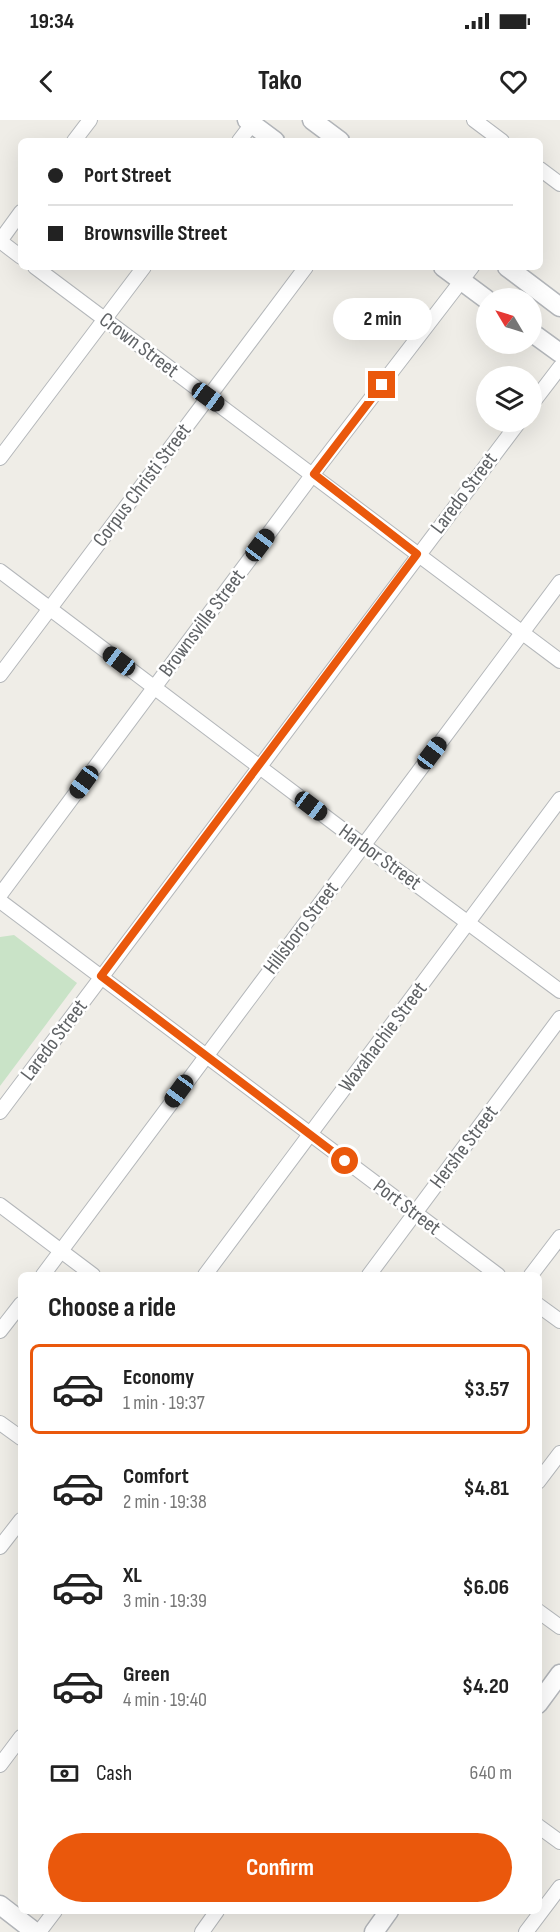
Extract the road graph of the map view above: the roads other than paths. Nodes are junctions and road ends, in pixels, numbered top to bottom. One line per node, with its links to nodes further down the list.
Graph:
1 (90, 120): 5 (street)
2 (312, 120): 8 (main road)
3 (474, 120): 9 (street)
4 (252, 121): 6 (street); 7 (main road)
5 (76, 138)
6 (241, 138)
7 (272, 138)
8 (336, 138)
9 (498, 138)
10 (543, 172): 11 (street)
11 (560, 184)
12 (18, 216): 13 (street)
13 (0, 241): 14 (street)
14 (18, 255)
15 (39, 270): 22 (street, Crown Street)
16 (142, 270): 22 (street)
17 (304, 270): 27 (street, Corpus Christi Street)
18 (511, 270): 21 (main road)
19 (466, 274): 20 (main road); 30 (street, Brownsville Street)
20 (477, 288)
21 (560, 308)
22 (105, 318): 27 (street, Crown Street); 29 (street)
23 (542, 340): 24 (main road)
24 (560, 354)
25 (560, 367): 26 (street)
26 (542, 391)
27 (208, 397): 30 (street, Crown Street); 34 (street, Corpus Christi Street)
28 (511, 432): 31 (street, Laredo Street)
29 (0, 458)
30 (314, 474): 31 (street, Crown Street); 38 (street, Brownsville Street)
31 (417, 554): 35 (street, Crown Street); 39 (street, Laredo Street)
32 (0, 571): 34 (street, Harbor Street)
33 (560, 582): 35 (street, Hillsboro Street)
34 (49, 609): 37 (street, Corpus Christi Street); 38 (street, Harbor Street)
35 (522, 633): 36 (street, Crown Street); 41 (street, Hillsboro Street)
36 (560, 661)
37 (0, 675)
38 (154, 687): 39 (street, Harbor Street); 42 (street, Brownsville Street)
39 (259, 766): 41 (street, Harbor Street); 45 (street, Laredo Street)
40 (560, 799): 44 (street, Waxahachie Street)
41 (363, 846): 44 (street, Harbor Street); 48 (street, Hillsboro Street)
42 (0, 895)
43 (0, 901): 45 (street, Port Street)
44 (469, 922): 46 (street, Harbor Street); 50 (street, Waxahachie Street)
45 (101, 976): 48 (street, Port Street); 49 (street, Laredo Street)
46 (560, 991)
47 (560, 1018): 52 (street, Hershe Street)
48 (205, 1056): 50 (street, Port Street); 54 (street, Hillsboro Street)
49 (0, 1112)
50 (310, 1135): 52 (street, Port Street); 57 (street, Waxahachie Street)
51 (0, 1205): 54 (street)
52 (415, 1212): 58 (street, Hershe Street); 59 (street, Port Street)
53 (560, 1237): 60 (street)
54 (61, 1251): 55 (street, Hillsboro Street); 56 (street)
55 (45, 1272)
56 (89, 1272)
57 (207, 1272)
58 (371, 1272)
59 (494, 1272)
60 (533, 1272)
61 (18, 1308): 64 (street)
62 (542, 1308): 63 (street)
63 (560, 1321)
64 (0, 1331)
65 (0, 1423): 66 (street)
66 (18, 1436)
67 (560, 1453): 68 (street)
68 (542, 1477)
69 (18, 1524): 70 (street)
70 (0, 1547)
71 (542, 1614): 72 (street)
72 (560, 1627)
73 (560, 1674): 74 (main road)
74 (542, 1699)
75 (18, 1741): 76 (street)
76 (0, 1765)
77 (542, 1829): 78 (street)
78 (560, 1842)
79 (560, 1887): 81 (street)
80 (0, 1905): 86 (main road)
81 (542, 1911)
82 (52, 1914): 86 (street)
83 (216, 1914): 87 (street)
84 (387, 1914): 88 (main road)
85 (540, 1914): 89 (street)
86 (37, 1932)
87 (202, 1932)
88 (374, 1932)
89 (526, 1932)

